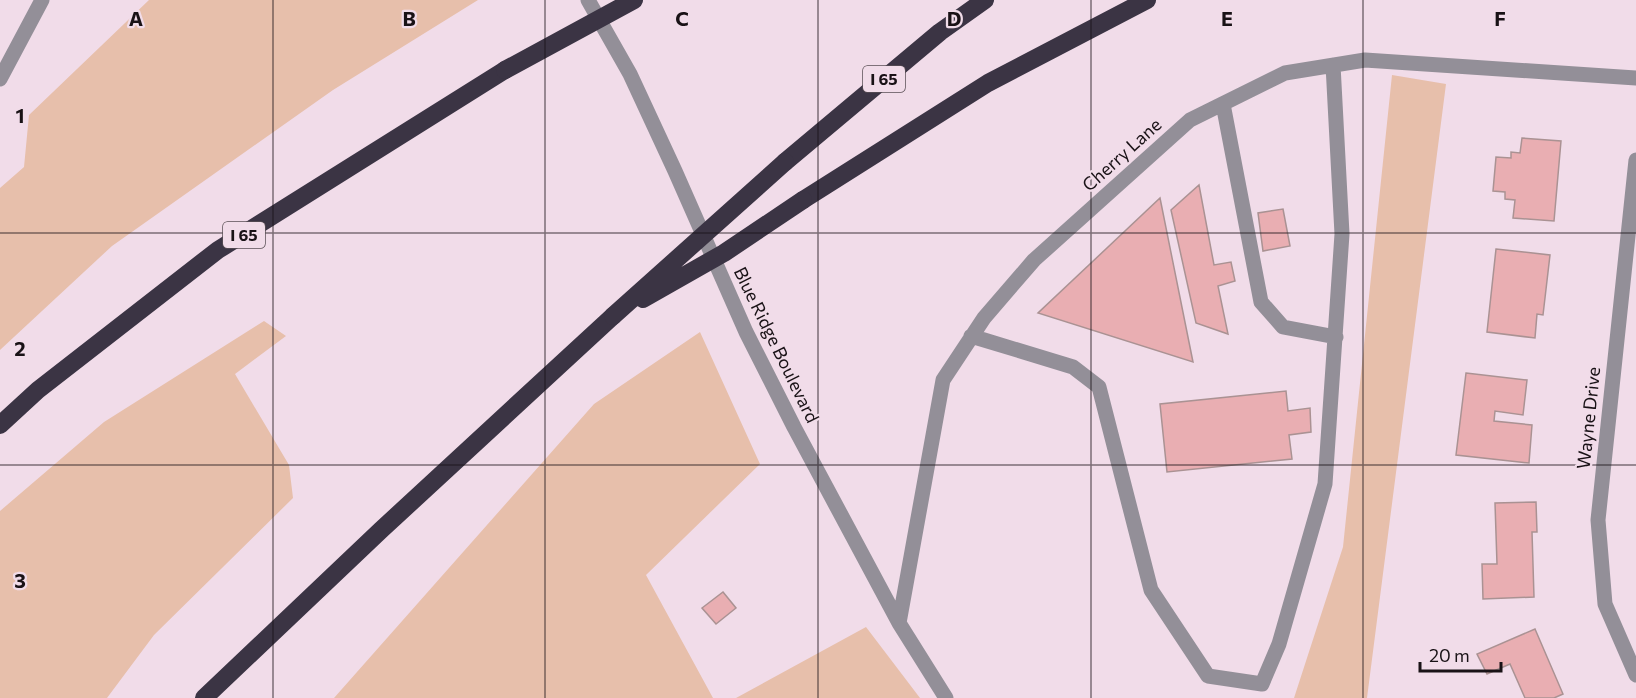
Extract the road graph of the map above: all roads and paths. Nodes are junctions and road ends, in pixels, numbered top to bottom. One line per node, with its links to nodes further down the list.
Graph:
1 (42, 0): 8 (street)
2 (588, 0): 15 (street, Blue Ridge Boulevard)
3 (634, 0): 14 (highway, I 65, bridge)
4 (985, 0): 11 (highway, I 65, bridge)
5 (1147, 0): 11 (highway, bridge)
6 (1333, 65): 7 (street, Cherry Lane); 9 (street, Cherry Lane); 13 (street)
7 (1636, 78)
8 (0, 80)
9 (1223, 104): 12 (street, Cherry Lane); 13 (street)
10 (1636, 160): 16 (street, Wayne Drive)
11 (613, 316): 17 (highway, I 65)
12 (971, 336): 13 (street); 15 (street, Cherry Lane)
13 (1336, 337)
14 (0, 424)
15 (899, 623): 18 (street, Blue Ridge Boulevard)
16 (1636, 675)
17 (204, 698)
18 (946, 698)

